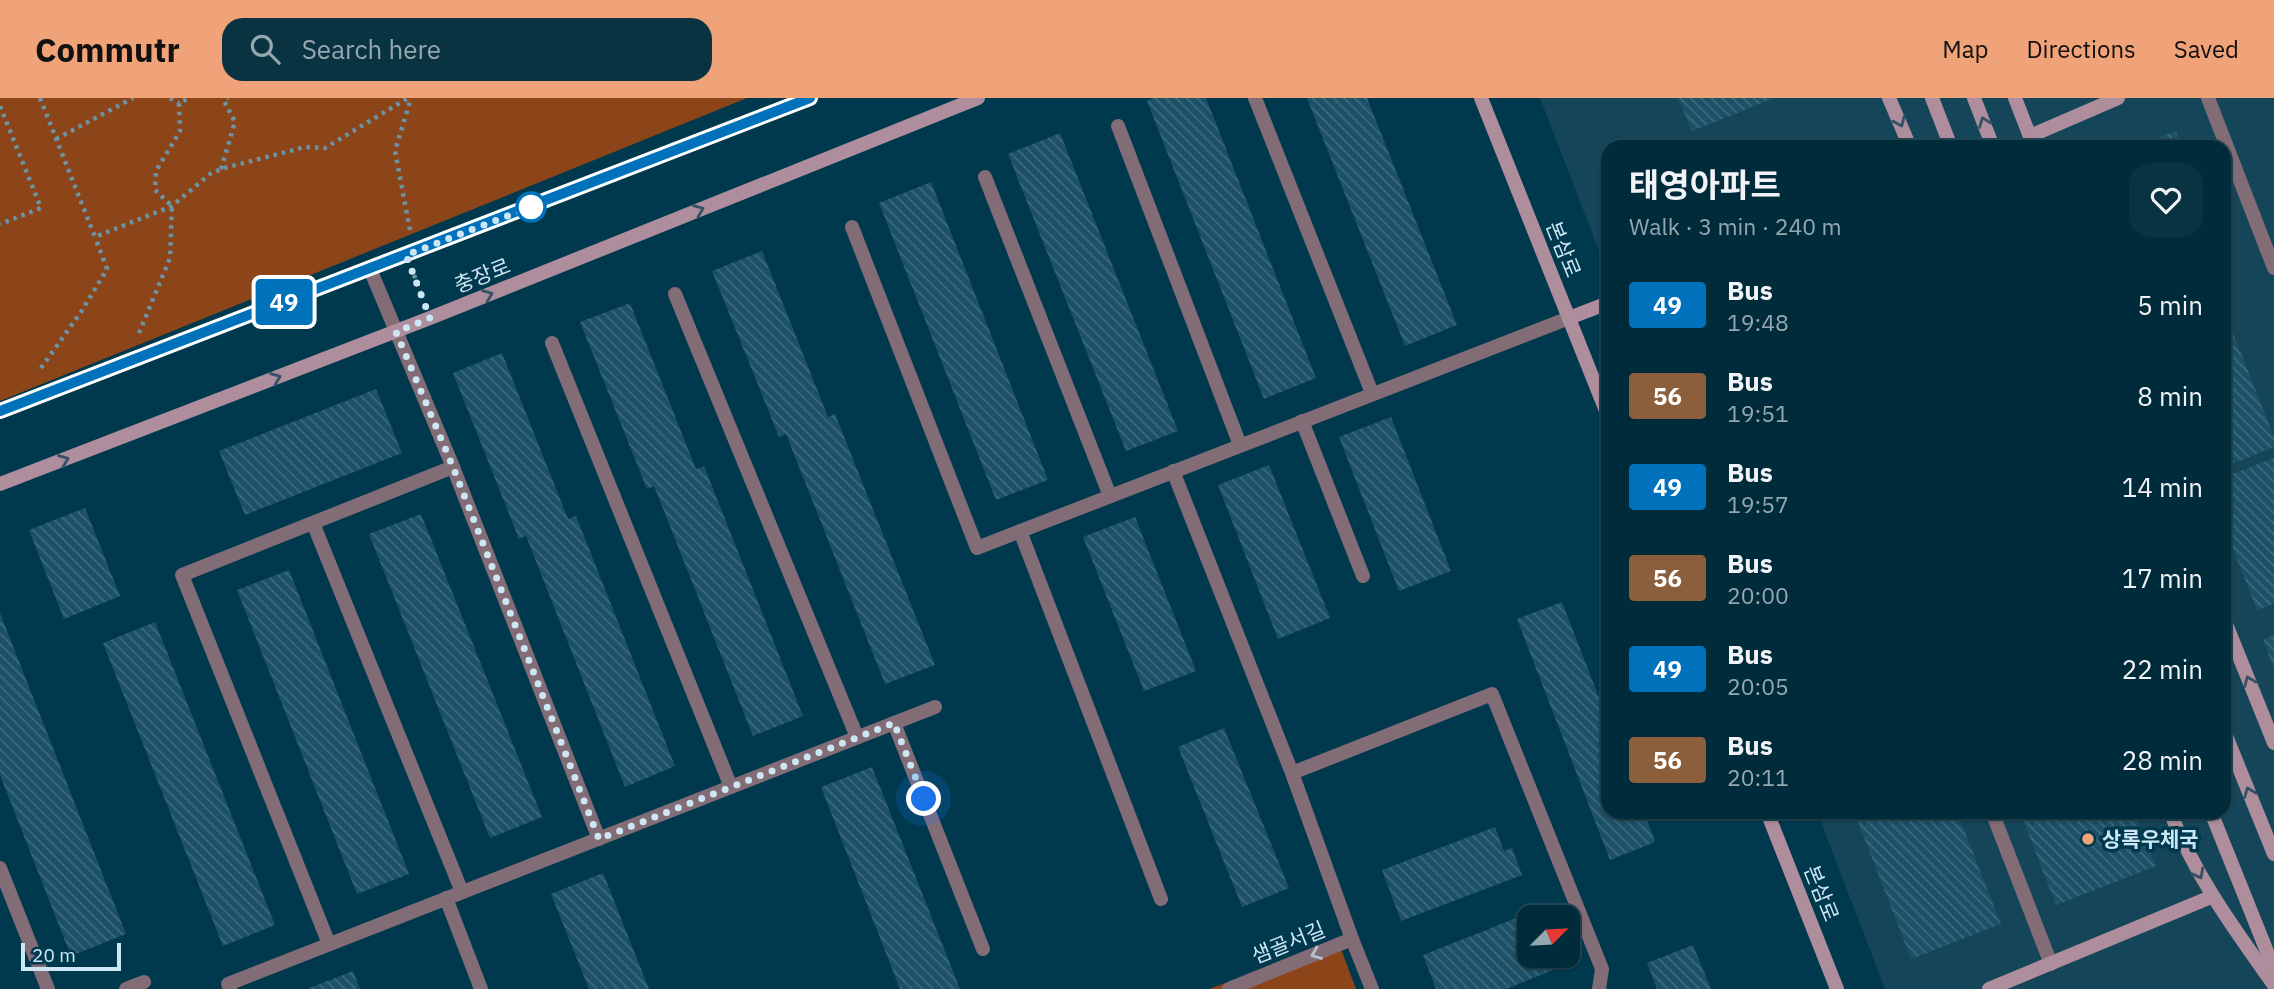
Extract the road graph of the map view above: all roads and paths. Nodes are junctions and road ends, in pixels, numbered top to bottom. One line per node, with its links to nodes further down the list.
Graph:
1 (40, 98): 21 (path)
2 (133, 98): 21 (path)
3 (170, 98): 18 (path)
4 (189, 98): 18 (path)
5 (217, 98): 17 (path)
6 (410, 98): 29 (path); 35 (path)
7 (810, 98): 35 (street)
8 (978, 98): 40 (street, 충장로, one-way to 8)
9 (1255, 98): 45 (street)
10 (1481, 98): 41 (street, 본삼로)
11 (1889, 98): 22 (street, one-way to 22)
12 (1932, 98): 23 (street)
13 (1974, 98): 24 (street, one-way to 13)
14 (2015, 98): 25 (street)
15 (2118, 98): 26 (street)
16 (2208, 98): 27 (street)
17 (226, 99): 29 (path)
18 (179, 103): 31 (path)
19 (0, 106): 32 (path)
20 (1118, 126): 50 (street)
21 (56, 139): 34 (path)
22 (1907, 140)
23 (1948, 140)
24 (1990, 140)
25 (2032, 140)
26 (2034, 140)
27 (2224, 140)
28 (2231, 157): 36 (street)
29 (221, 169): 31 (path)
30 (985, 177): 54 (street)
31 (172, 206): 34 (path); 44 (path)
32 (0, 225)
33 (852, 227): 56 (street)
34 (95, 237): 47 (path)
35 (406, 255): 37 (street); 40 (path)
36 (2274, 268)
37 (370, 269): 42 (street); 44 (street)
38 (675, 294): 61 (street)
39 (1601, 306): 41 (street)
40 (430, 318): 42 (street, 충장로)
41 (1569, 318): 45 (street); 46 (street, 본삼로)
42 (396, 332): 51 (street); 53 (street, 충장로, one-way to 42)
43 (552, 343): 65 (street)
44 (137, 359): 47 (street)
45 (1373, 393): 49 (street)
46 (1601, 398)
47 (29, 400): 48 (street)
48 (0, 411)
49 (1302, 421): 50 (street); 57 (street)
50 (1240, 445): 52 (street)
51 (453, 467): 55 (street); 70 (street)
52 (1173, 471): 54 (street); 64 (street)
53 (0, 484)
54 (1110, 496): 56 (street)
55 (313, 523): 73 (street); 78 (street)
56 (1020, 531): 76 (street)
57 (1363, 576)
58 (2231, 636): 62 (street, one-way to 58)
59 (935, 707): 60 (street)
60 (894, 723): 61 (street); 79 (street)
61 (857, 737): 65 (street)
62 (2274, 743)
63 (2231, 748): 71 (street, one-way to 63)
64 (1292, 773): 77 (street); 90 (street)
65 (731, 787): 70 (street)
66 (1770, 819): 91 (street, 본삼로)
67 (1995, 819): 80 (street)
68 (2174, 819): 74 (street, one-way to 74)
69 (2214, 819): 81 (street)
70 (599, 839): 73 (street)
71 (2274, 854)
72 (0, 868): 84 (street)
73 (462, 892): 75 (street)
74 (2211, 897): 80 (street); 83 (street)
75 (446, 898): 78 (street); 87 (street)
76 (1161, 899)
77 (1352, 939): 88 (street, 샘골서길, one-way to 88); 89 (street, 샘골서길)
78 (329, 944): 86 (street)
79 (983, 949)
80 (2052, 964): 92 (street)
81 (2274, 969)
82 (144, 982): 85 (street)
83 (2274, 985)
84 (48, 989)
85 (126, 989)
86 (230, 989)
87 (481, 989)
88 (1229, 989)
89 (1372, 989)
90 (1599, 989)
91 (1838, 989)
92 (1989, 989)

